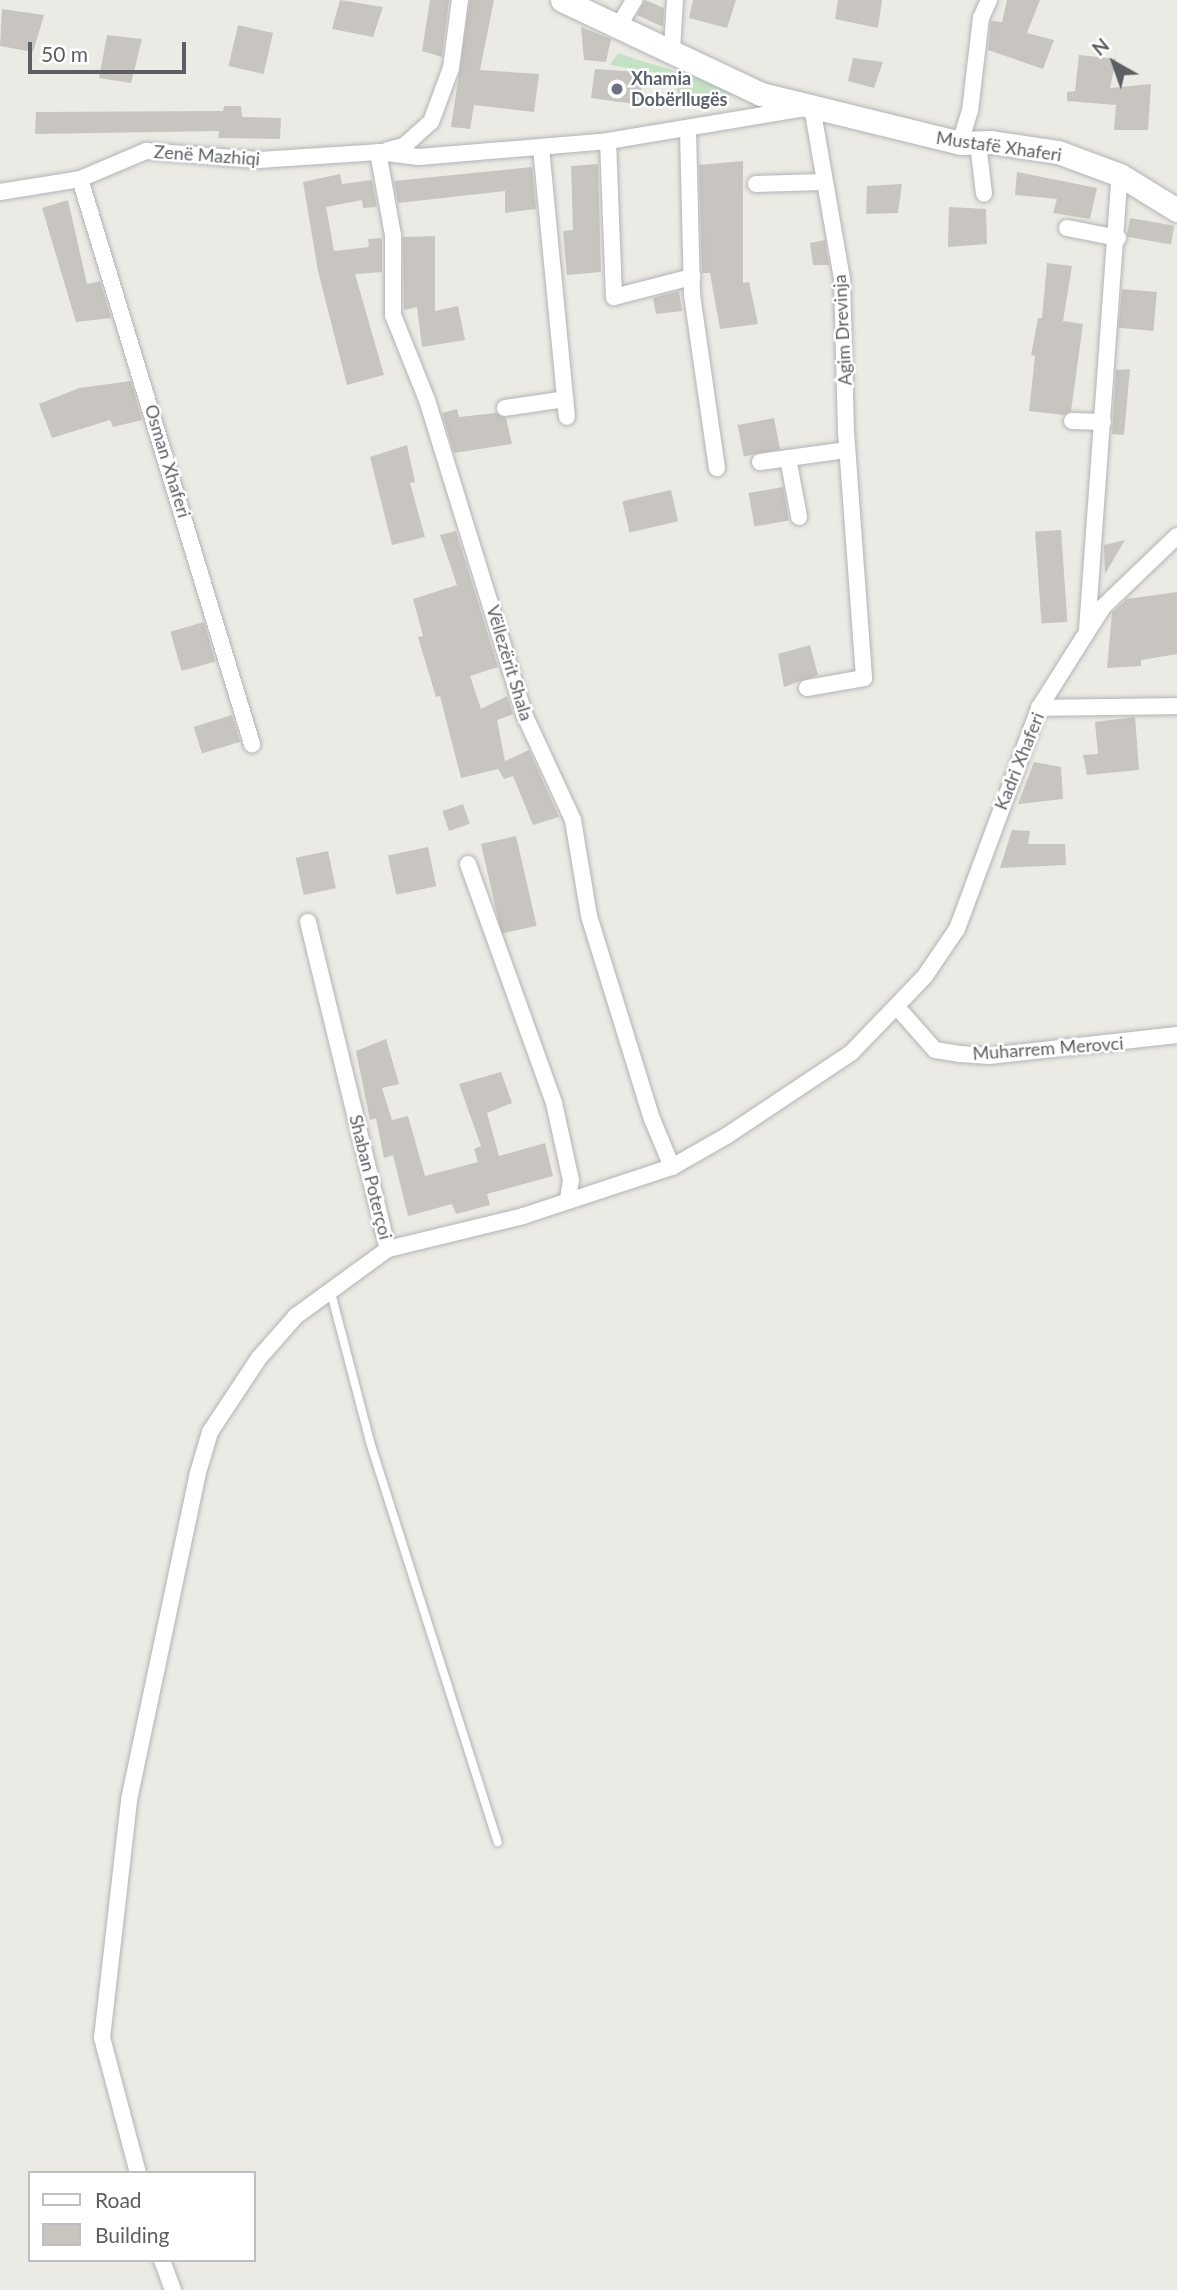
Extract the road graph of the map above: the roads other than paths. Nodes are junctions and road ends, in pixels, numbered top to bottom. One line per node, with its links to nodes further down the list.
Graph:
1 (460, 0): 13 (street)
2 (562, 0): 6 (street, Mustafë Xhaferi)
3 (634, 0): 6 (street)
4 (675, 0): 7 (street)
5 (989, 0): 11 (street)
6 (618, 27): 7 (street, Mustafë Xhaferi)
7 (671, 50): 8 (street, Mustafë Xhaferi)
8 (811, 107): 9 (street); 11 (street, Mustafë Xhaferi); 16 (street, Agim Drevinja)
9 (688, 131): 10 (street); 23 (street)
10 (608, 141): 12 (street); 23 (street)
11 (969, 143): 14 (street, Mustafë Xhaferi); 19 (street)
12 (541, 148): 13 (street); 24 (street)
13 (378, 152): 15 (street, Zenë Mazhiqi); 44 (street, Vëllezërit Shala)
14 (1119, 175): 20 (street, Mustafë Xhaferi); 22 (street)
15 (80, 179): 18 (street, Zenë Mazhiqi); 39 (street, Osman Xhaferi)
16 (822, 182): 17 (street); 29 (street, Agim Drevinja)
17 (756, 184)
18 (0, 192)
19 (984, 194)
20 (1177, 210)
21 (1067, 228): 22 (street)
22 (1118, 238): 28 (street)
23 (692, 277): 32 (street)
24 (565, 400): 25 (street); 26 (street)
25 (505, 408)
26 (567, 417)
27 (1072, 421): 28 (street)
28 (1103, 422): 35 (street)
29 (847, 450): 30 (street); 36 (street, Agim Drevinja)
30 (788, 458): 31 (street); 33 (street)
31 (760, 462)
32 (717, 468)
33 (799, 517)
34 (1177, 536): 35 (street, Kadri Xhaferi)
35 (1087, 632): 38 (street, Kadri Xhaferi)
36 (807, 688)
37 (1177, 706): 38 (street)
38 (1039, 708): 42 (street, Kadri Xhaferi)
39 (252, 744)
40 (468, 864): 45 (street)
41 (308, 922): 46 (street, Shaban Poterçoi)
42 (897, 1007): 43 (street, Muharrem Merovci); 44 (street, Shaban Poterçoi)
43 (1177, 1035)
44 (672, 1167): 45 (street, Shaban Poterçoi)
45 (568, 1200): 46 (street, Shaban Poterçoi)
46 (388, 1250): 47 (street)
47 (330, 1288): 48 (lane); 49 (street)
48 (498, 1842)
49 (137, 2171)
50 (163, 2262): 51 (street)
51 (173, 2290)

